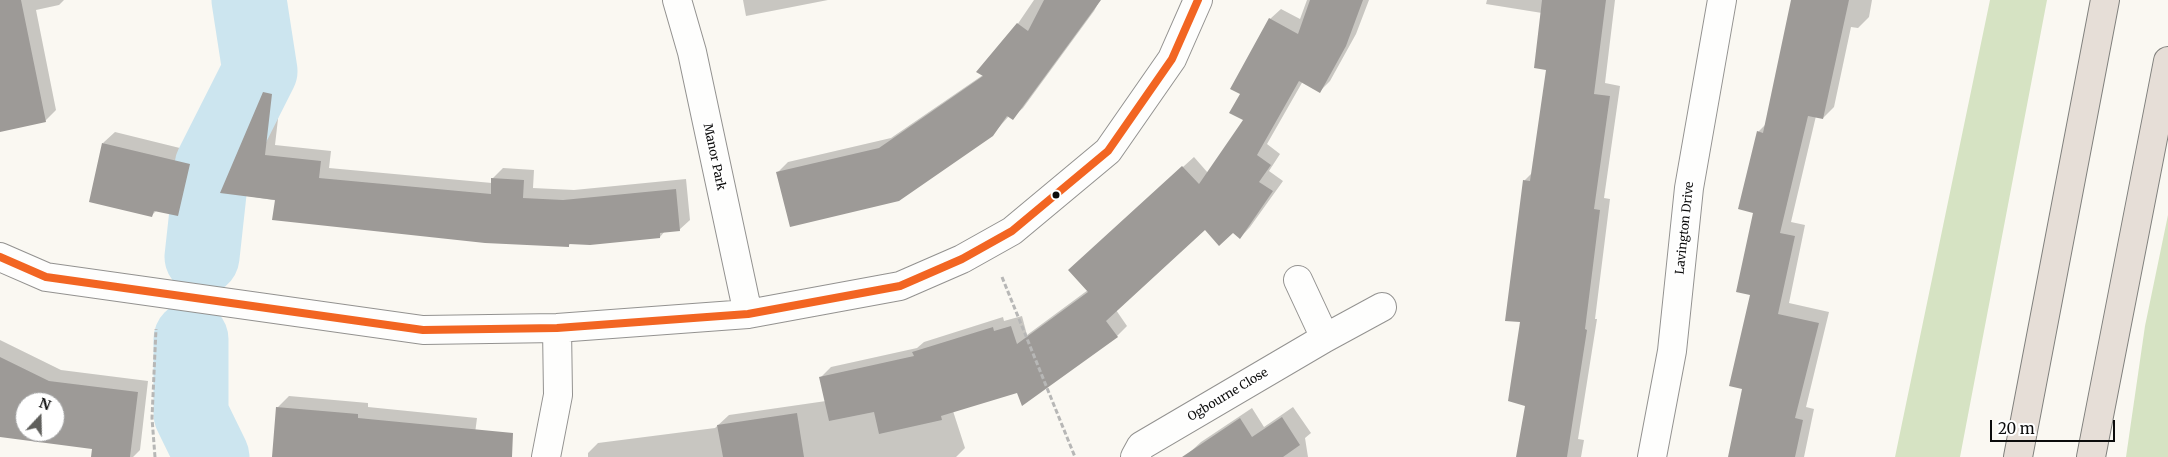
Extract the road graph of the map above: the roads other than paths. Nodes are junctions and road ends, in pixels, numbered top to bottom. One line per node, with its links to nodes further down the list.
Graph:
1 (677, 0): 9 (street, Manor Park)
2 (1198, 0): 9 (street)
3 (1722, 0): 14 (street, Lavington Drive)
4 (2105, 0): 15 (highway)
5 (2168, 61): 16 (highway)
6 (0, 257): 10 (street)
7 (1298, 280): 11 (street)
8 (1382, 307): 11 (street, Ogbourne Close)
9 (748, 314): 10 (street)
10 (557, 328): 12 (street)
11 (1325, 338): 13 (street, Ogbourne Close)
12 (546, 457)
13 (1135, 457)
14 (1652, 457)
15 (2018, 457)
16 (2091, 457)

